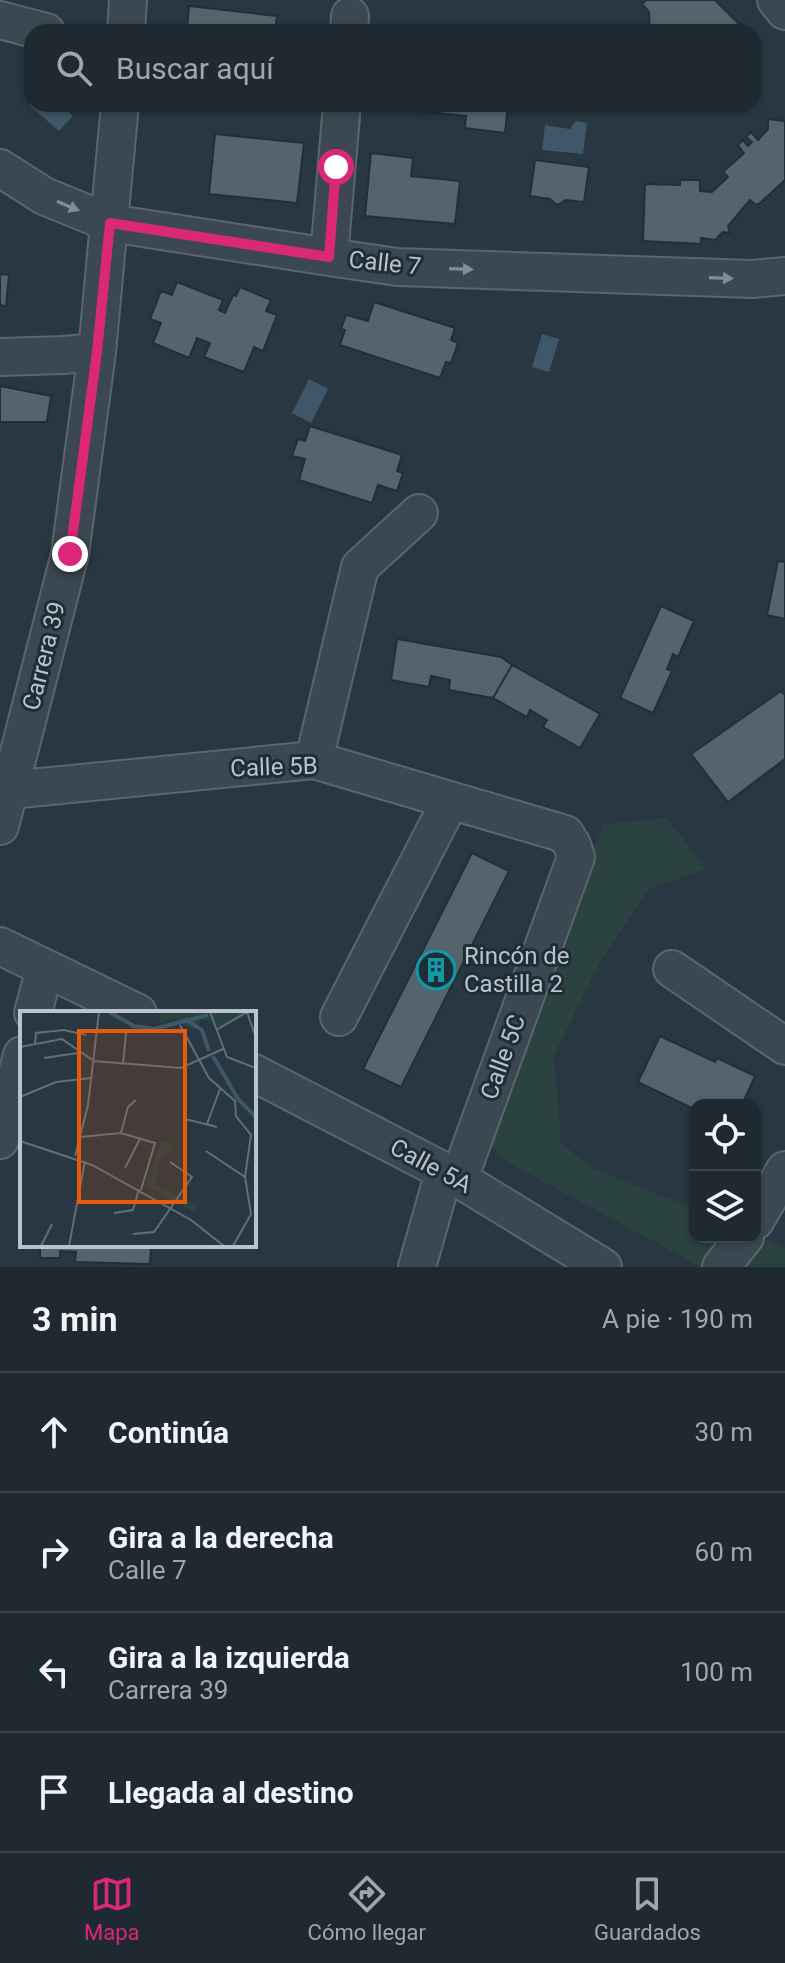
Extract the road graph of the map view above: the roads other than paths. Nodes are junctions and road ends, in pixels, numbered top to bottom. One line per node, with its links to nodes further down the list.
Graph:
1 (128, 0): 5 (street)
2 (776, 0): 3 (street)
3 (785, 11)
4 (0, 20): 6 (street)
5 (126, 24)
6 (24, 26)
7 (119, 112): 10 (street, Carrera 39)
8 (341, 112): 11 (street)
9 (0, 168): 10 (street, Calle 7, one-way to 10)
10 (110, 223): 11 (street, Calle 7); 13 (street, Carrera 39)
11 (329, 257): 12 (street, Calle 7, one-way to 12)
12 (785, 276)
13 (97, 352): 14 (street); 17 (street, Carrera 39)
14 (0, 357)
15 (419, 513): 16 (street)
16 (314, 760): 17 (street, Calle 5B); 18 (street, Calle 5B)
17 (10, 790): 19 (street, Carrera 39)
18 (450, 801): 20 (street, Calle 5B); 26 (street)
19 (0, 826)
20 (572, 845): 32 (street, Calle 5C)
21 (0, 946): 22 (street)
22 (45, 968): 24 (street); 25 (street)
23 (672, 969): 27 (street)
24 (34, 1011)
25 (134, 1011)
26 (339, 1017)
27 (785, 1046)
28 (20, 1063): 30 (street)
29 (256, 1074): 32 (street, Calle 5A)
30 (0, 1140)
31 (785, 1170): 33 (street)
32 (451, 1176): 35 (street, Calle 5C); 36 (street, Calle 5A)
33 (761, 1211)
34 (740, 1243): 37 (street)
35 (417, 1267)
36 (603, 1267)
37 (721, 1267)

